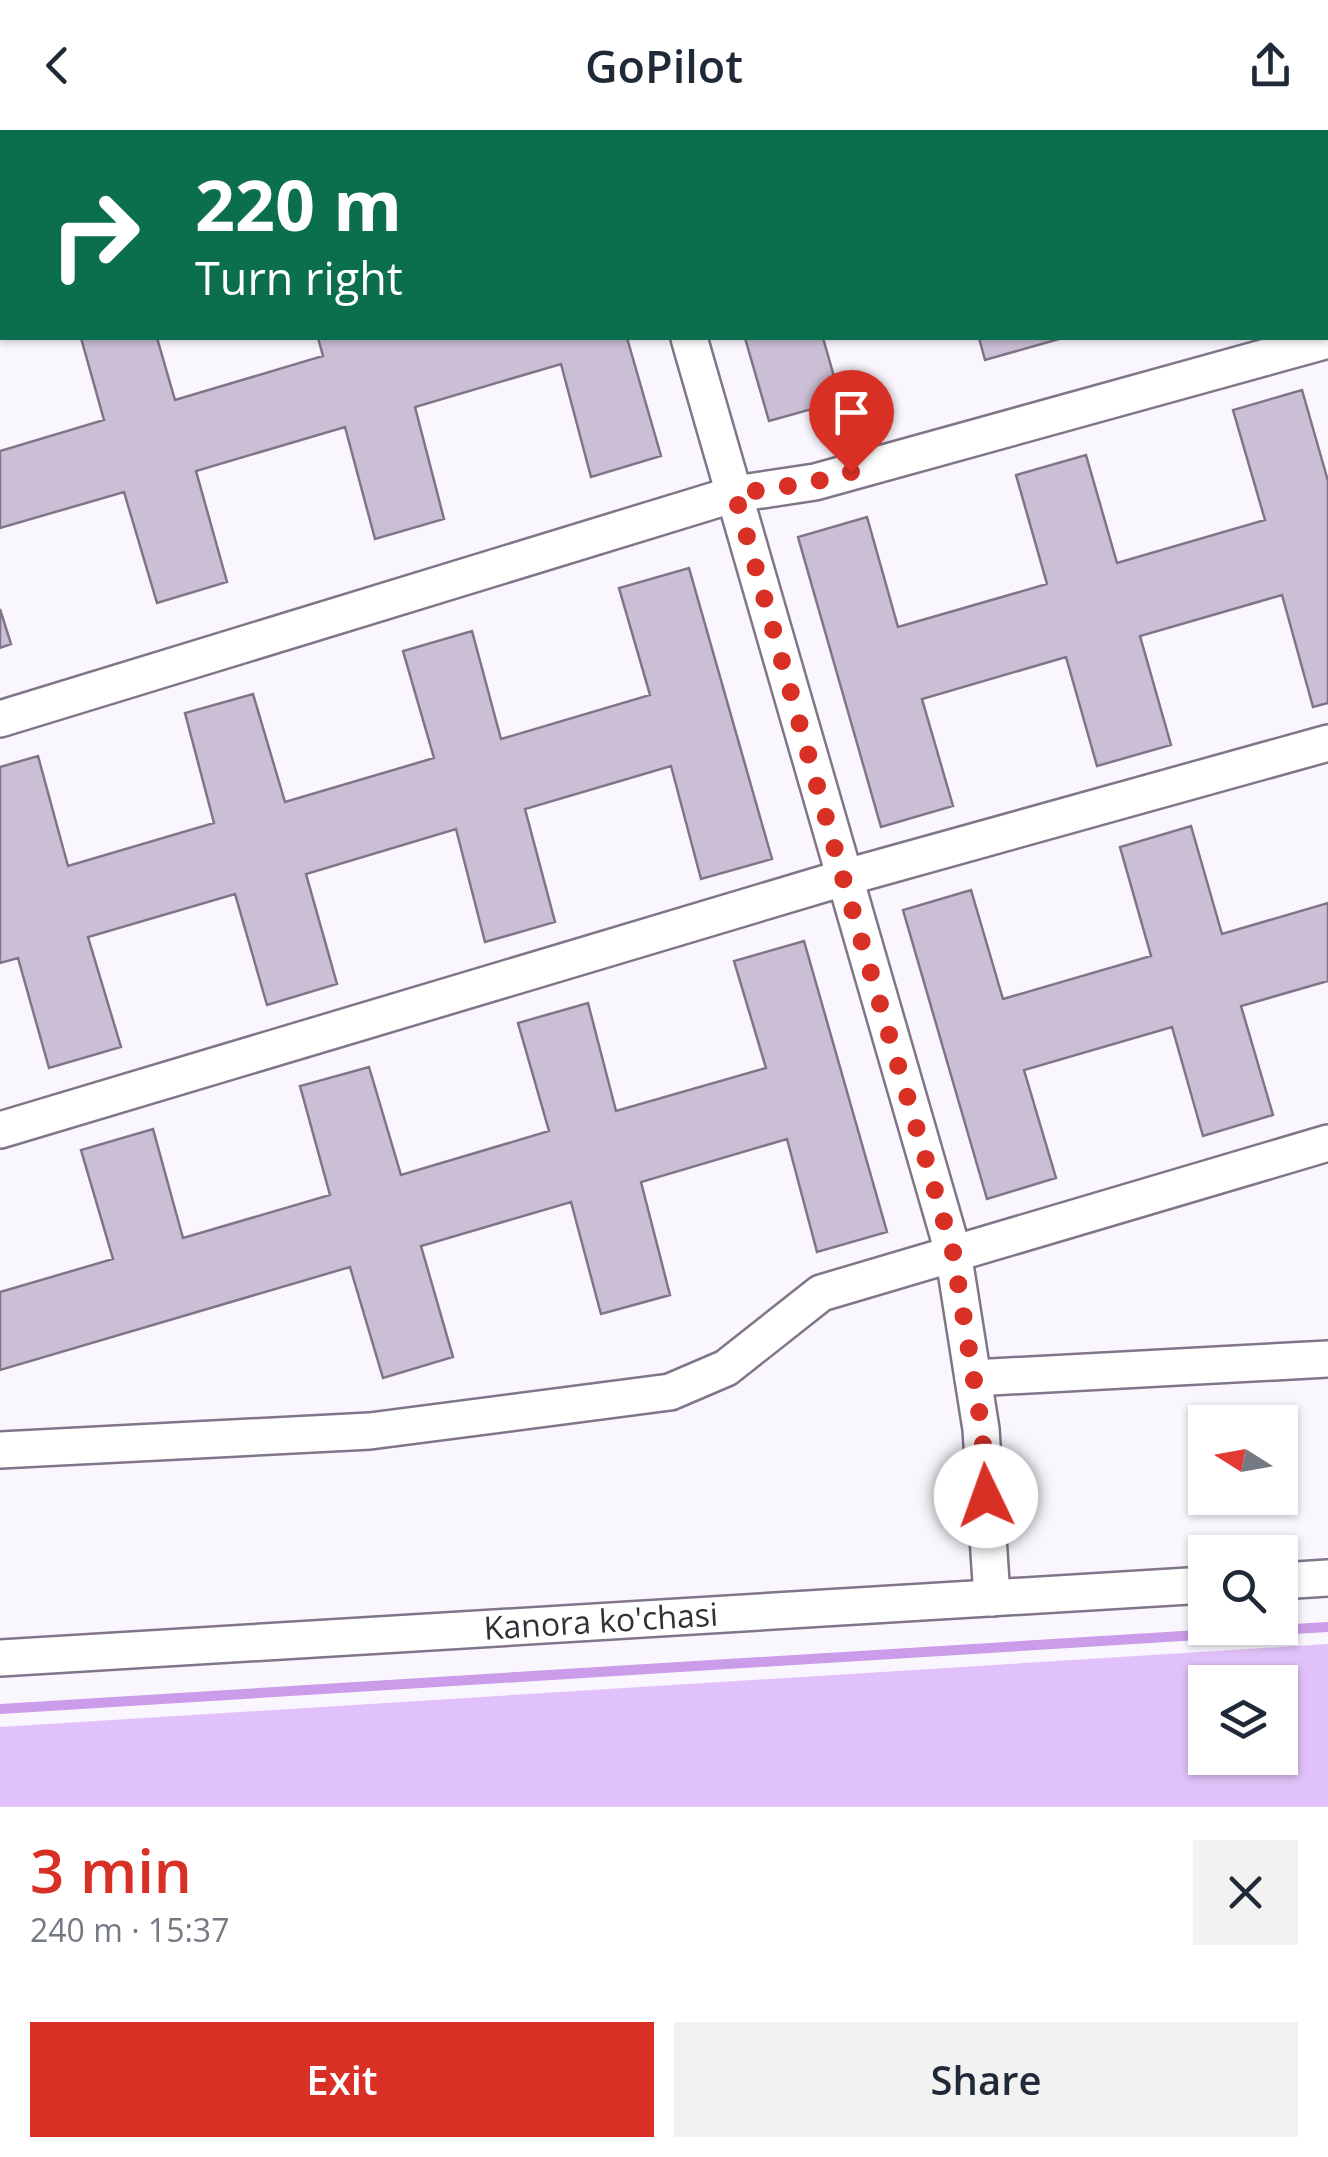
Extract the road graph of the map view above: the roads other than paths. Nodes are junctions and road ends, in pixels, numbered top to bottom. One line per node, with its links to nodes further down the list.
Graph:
1 (690, 340): 3 (street)
2 (1328, 340): 3 (street)
3 (735, 494): 4 (street); 6 (street)
4 (0, 718)
5 (1328, 743): 6 (street)
6 (843, 878): 7 (street); 9 (street)
7 (0, 1130)
8 (1328, 1144): 9 (street)
9 (953, 1252): 11 (street); 12 (street)
10 (1328, 1359): 11 (street)
11 (973, 1378): 16 (street)
12 (0, 1450)
13 (1328, 1578): 14 (street)
14 (1298, 1580)
15 (1188, 1586): 16 (street, Kanora ko'chasi)
16 (992, 1598): 17 (street, Kanora ko'chasi)
17 (0, 1658)

